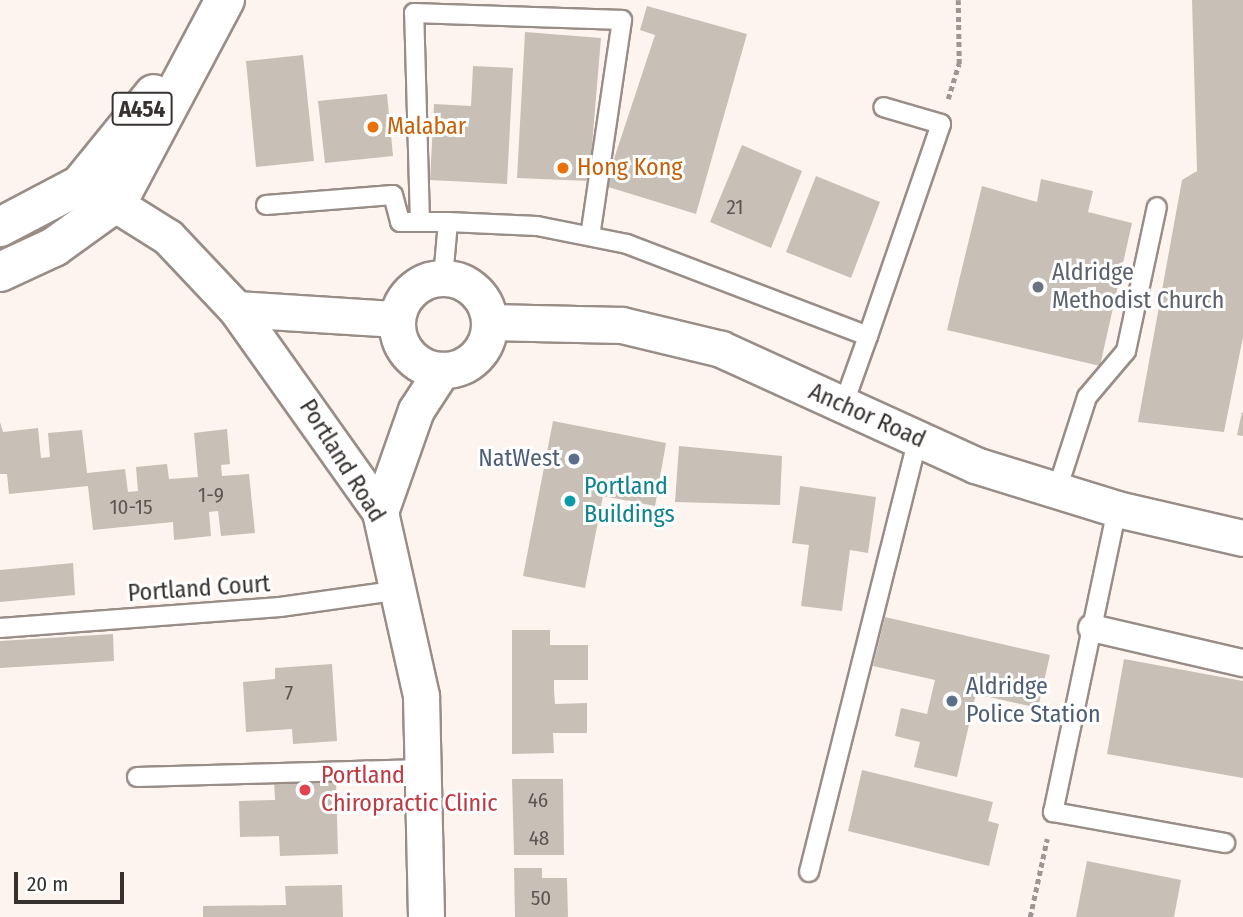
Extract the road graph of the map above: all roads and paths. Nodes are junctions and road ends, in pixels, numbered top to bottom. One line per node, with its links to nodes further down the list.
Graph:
1 (225, 0): 3 (main road, A454)
2 (958, 0): 5 (path)
3 (204, 33): 6 (main road, A454); 7 (main road, A454)
4 (883, 107): 5 (lane)
5 (941, 124): 19 (lane)
6 (80, 185): 7 (street, Portland Road); 12 (main road, A454)
7 (118, 201): 14 (main road, A454); 16 (street, Portland Road)
8 (266, 205): 10 (lane)
9 (1157, 208): 23 (lane)
10 (419, 222): 11 (lane); 13 (lane)
11 (448, 222): 13 (lane); 15 (lane)
12 (0, 227)
13 (590, 236): 19 (lane)
14 (0, 272)
15 (443, 278): 17 (street); 18 (street)
16 (236, 309): 17 (street); 25 (street, Portland Road)
17 (397, 319): 20 (street)
18 (489, 322): 20 (street); 21 (street, Anchor Road)
19 (868, 336): 21 (lane)
20 (442, 370): 25 (street)
21 (843, 406): 22 (street, Anchor Road)
22 (918, 439): 23 (street, Anchor Road); 35 (lane)
23 (1057, 490): 24 (street, Anchor Road)
24 (1117, 509): 26 (street, Anchor Road); 29 (lane)
25 (380, 512): 27 (street, Portland Road)
26 (1243, 538)
27 (401, 590): 28 (lane, Portland Court); 31 (street, Portland Road)
28 (0, 628)
29 (1092, 628): 30 (street); 33 (lane)
30 (1243, 663)
31 (423, 769): 32 (lane); 36 (street, Portland Road)
32 (137, 777)
33 (1054, 812): 34 (lane); 37 (path)
34 (1225, 843)
35 (809, 872)
36 (426, 917)
37 (1030, 917)

